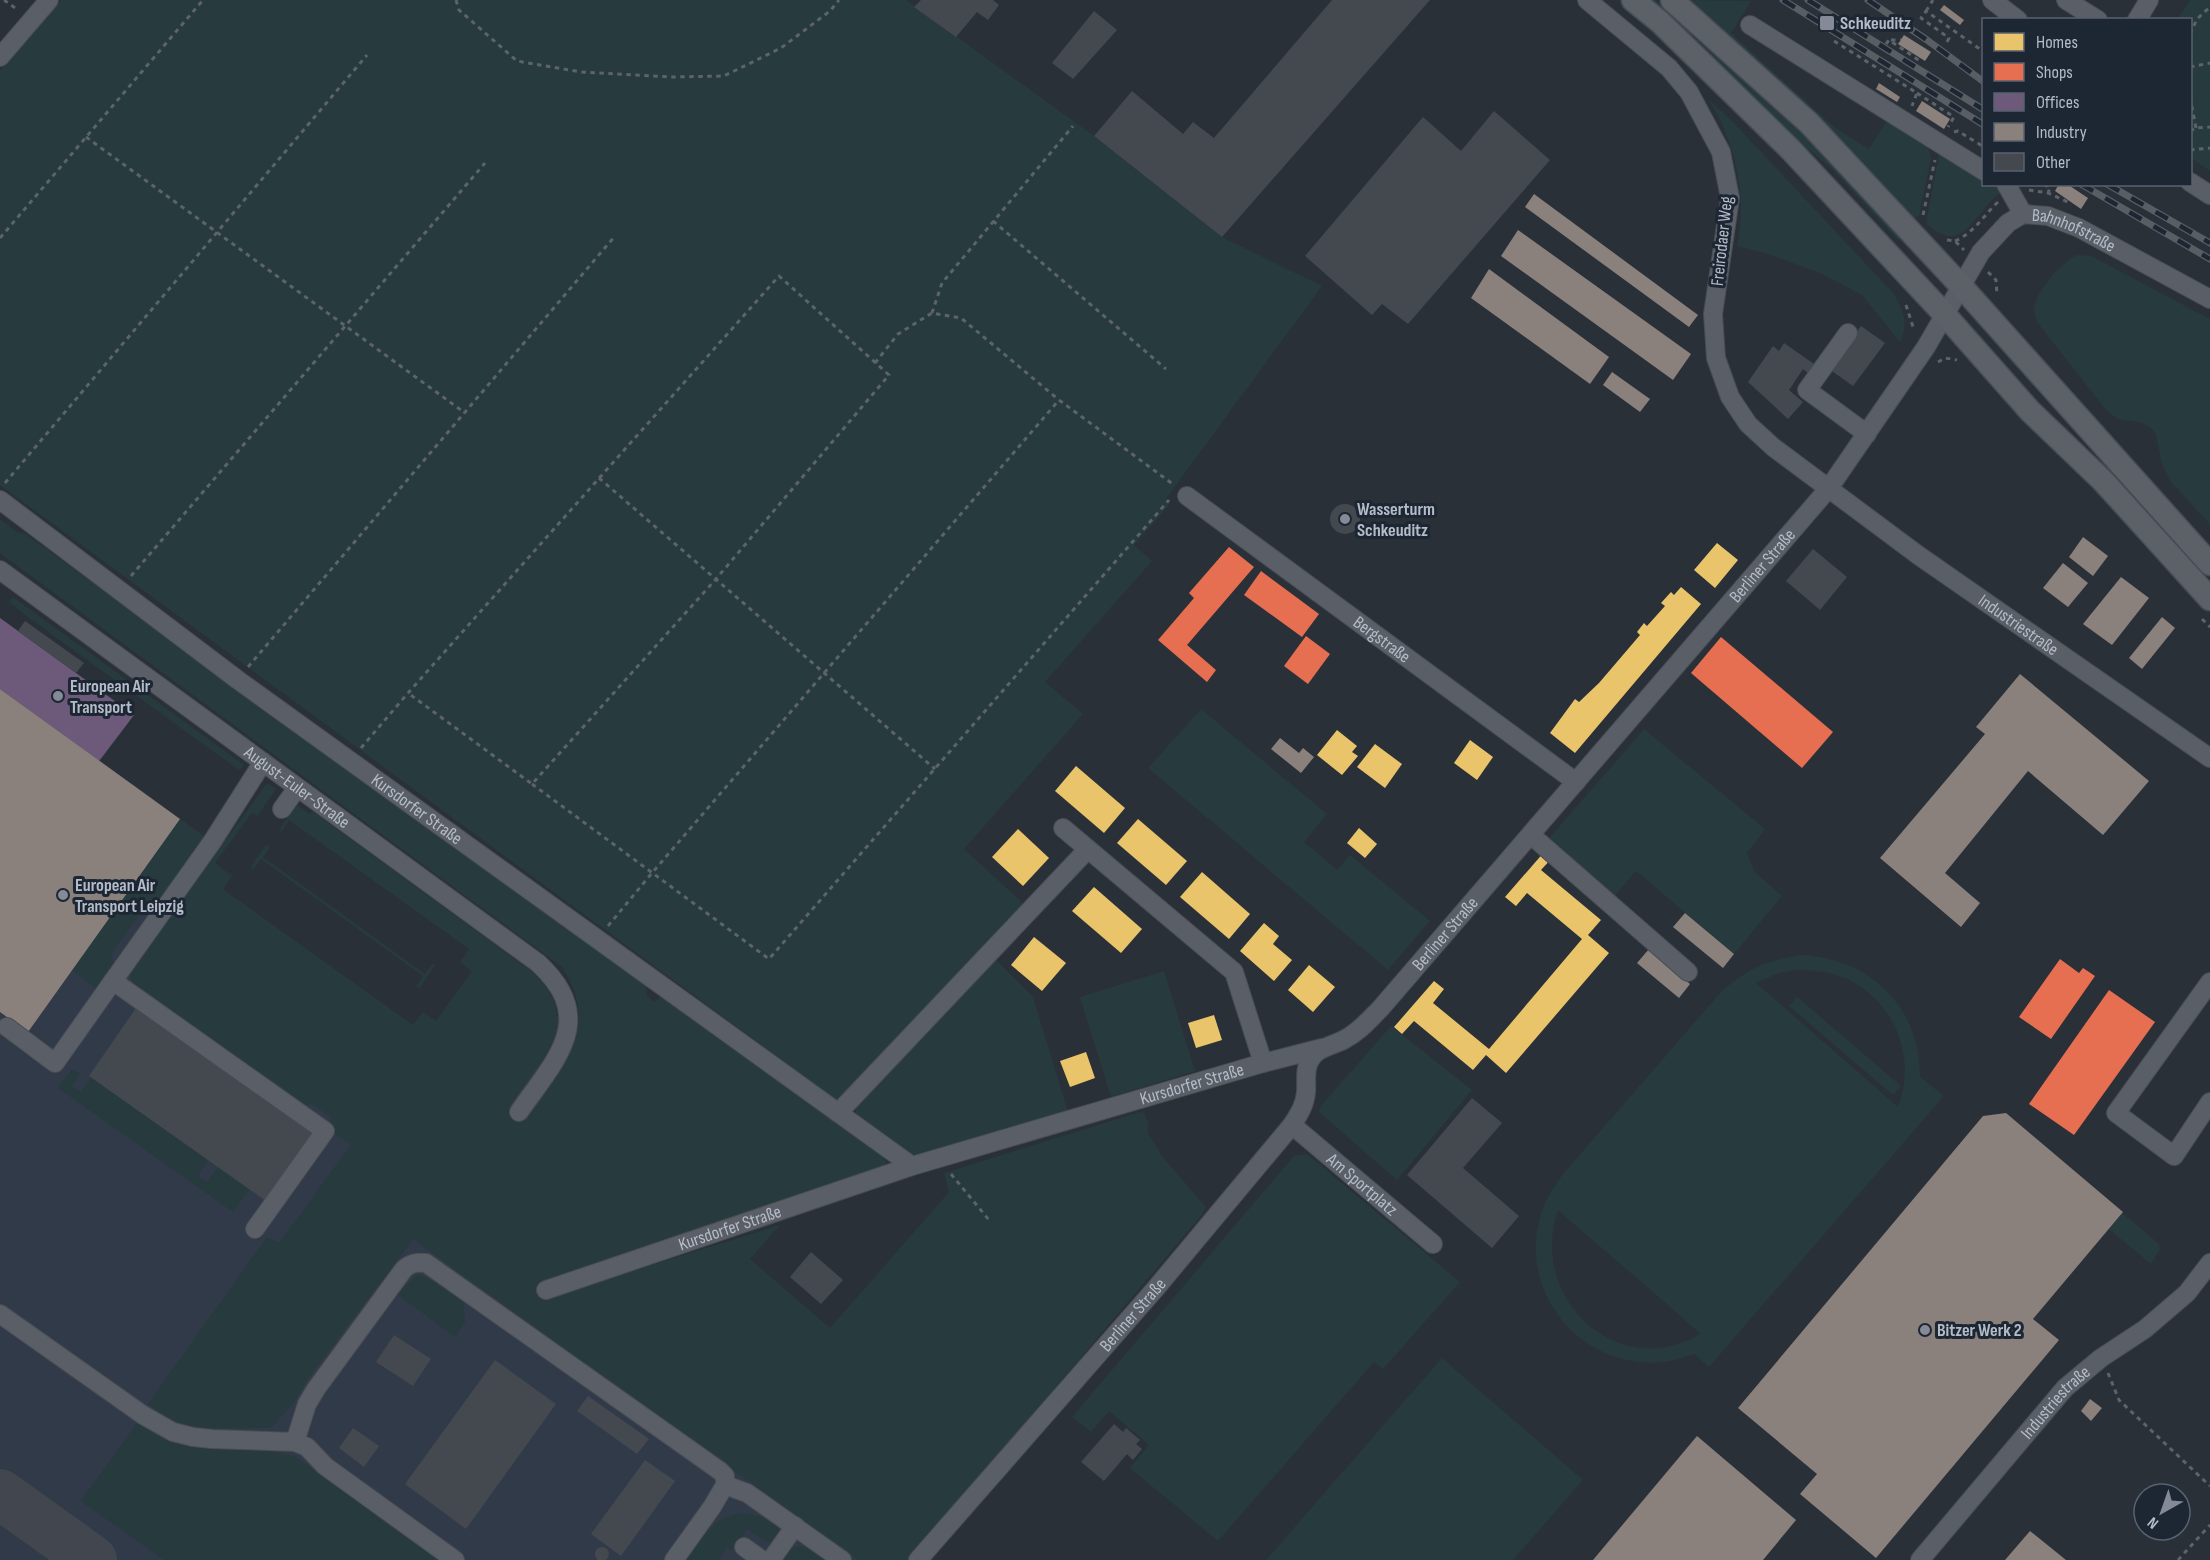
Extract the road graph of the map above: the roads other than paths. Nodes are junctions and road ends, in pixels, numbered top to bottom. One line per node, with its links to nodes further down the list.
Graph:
1 (49, 0): 12 (street)
2 (1587, 0): 23 (street, Freirodaer Weg)
3 (1633, 0): 20 (main road)
4 (1672, 0): 18 (main road)
5 (1992, 0): 8 (street)
6 (2066, 0): 9 (street)
7 (2149, 0): 10 (street)
8 (2015, 18)
9 (2095, 18)
10 (2138, 18)
11 (1750, 25): 13 (street)
12 (0, 57)
13 (1982, 170)
14 (2192, 183): 16 (street)
15 (2007, 186): 17 (street)
16 (2210, 195)
17 (2023, 214): 18 (street, Bahnhofstraße); 19 (street, Bahnhofstraße)
18 (1962, 287): 20 (street, Berliner Straße); 26 (main road)
19 (2210, 299)
20 (1946, 316): 22 (street, Berliner Straße); 28 (main road)
21 (1848, 333): 22 (street)
22 (1867, 434): 23 (street, Berliner Straße)
23 (1829, 488): 29 (street, Industriestraße); 31 (street, Berliner Straße)
24 (1187, 496): 31 (street, Bergstraße)
25 (0, 500): 45 (street, Kursdorfer Straße)
26 (2210, 564)
27 (0, 570): 30 (street, August-Euler-Straße)
28 (2210, 599)
29 (2210, 758)
30 (263, 762): 32 (street, August-Euler-Straße); 38 (street)
31 (1576, 782): 35 (street, Berliner Straße)
32 (297, 788): 33 (street); 44 (street, August-Euler-Straße)
33 (282, 809)
34 (1063, 828): 36 (street, Kursdorfer Straße)
35 (1531, 835): 37 (street); 41 (street, Berliner Straße)
36 (1088, 849): 42 (street, Kursdorfer Straße); 45 (street)
37 (1688, 972)
38 (113, 981): 40 (street); 48 (street)
39 (2210, 982): 43 (street)
40 (2, 1029)
41 (1322, 1048): 42 (street, Kursdorfer Straße); 46 (street, Berliner Straße)
42 (1263, 1063): 47 (street, Kursdorfer Straße)
43 (2210, 1102)
44 (519, 1112)
45 (838, 1113): 47 (street, Kursdorfer Straße)
46 (1292, 1125): 49 (street, Am Sportplatz); 62 (street, Berliner Straße)
47 (912, 1166): 51 (street, Kursdorfer Straße)
48 (255, 1229)
49 (1433, 1244)
50 (2210, 1263): 63 (street, Industriestraße)
51 (546, 1290)
52 (0, 1314): 53 (street)
53 (295, 1442): 54 (street); 57 (street)
54 (725, 1485): 55 (street); 58 (street)
55 (795, 1526): 60 (street); 61 (street)
56 (744, 1546): 59 (street)
57 (455, 1560)
58 (674, 1560)
59 (762, 1560)
60 (771, 1560)
61 (842, 1560)
62 (918, 1560)
63 (1920, 1560)

